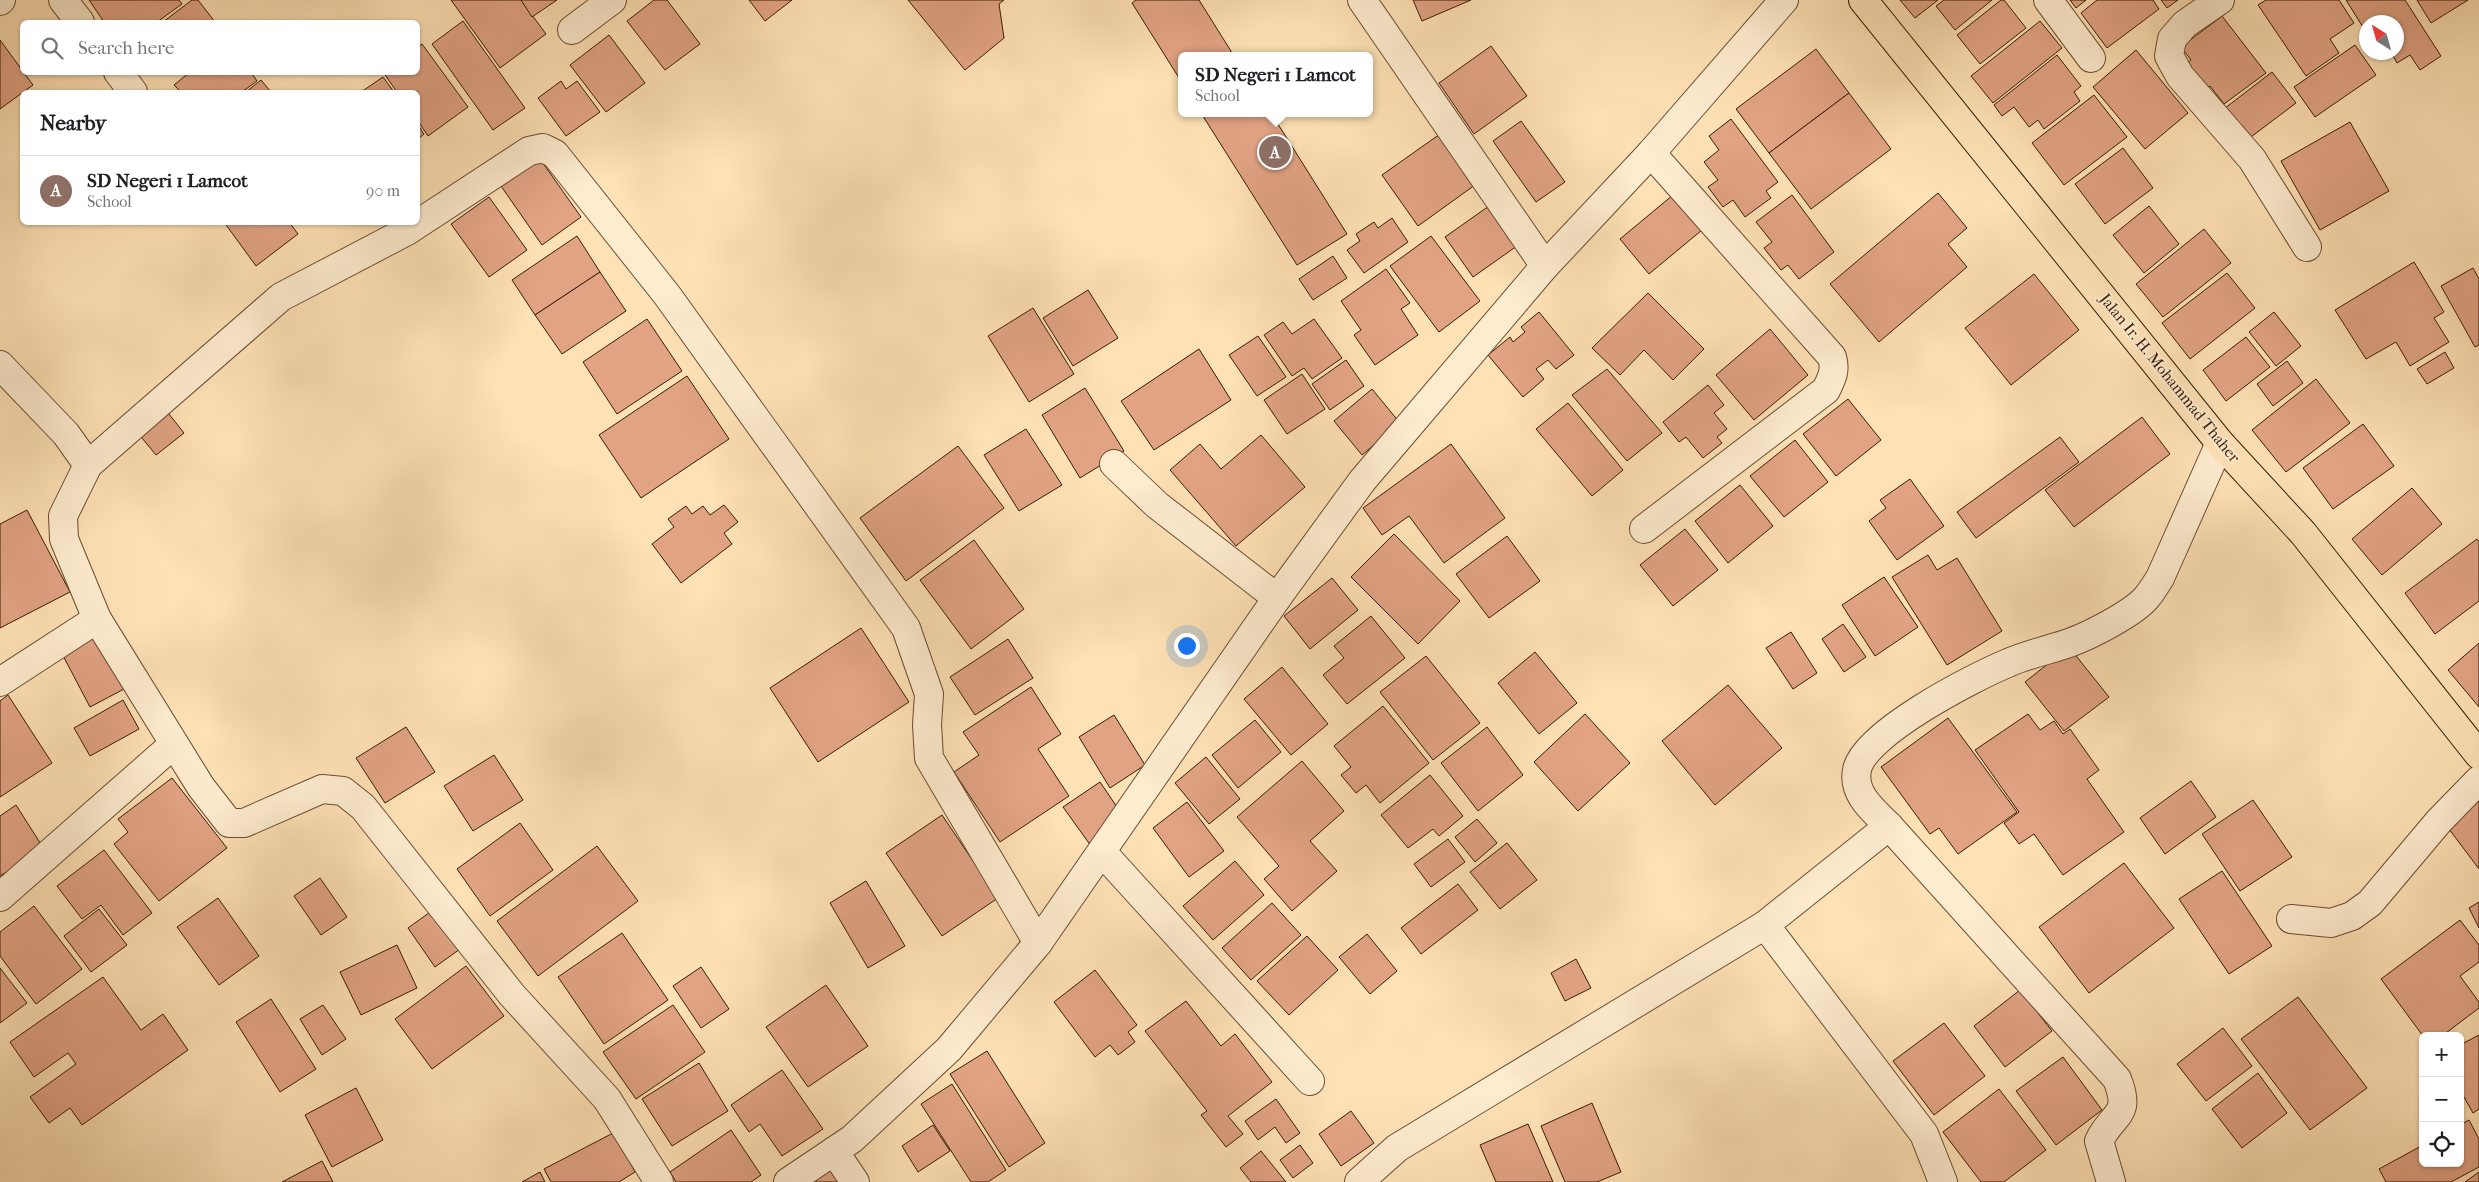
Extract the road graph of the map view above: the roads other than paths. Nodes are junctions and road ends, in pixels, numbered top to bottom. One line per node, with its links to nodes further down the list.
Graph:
1 (63, 0): 8 (street)
2 (612, 0): 9 (street)
3 (1362, 0): 17 (street)
4 (1784, 0): 13 (street)
5 (1863, 0): 19 (main road, Jalan Ir. H. Mohammad Thaher)
6 (2048, 0): 10 (street)
7 (2220, 0): 16 (street)
8 (78, 20)
9 (572, 30)
10 (2091, 58)
11 (120, 75): 12 (street)
12 (132, 90)
13 (1651, 153): 17 (street); 22 (street)
14 (420, 222): 34 (street)
15 (416, 225): 21 (street)
16 (2307, 248)
17 (1545, 266): 23 (street)
18 (0, 365): 21 (street)
19 (2220, 443): 27 (main road, Jalan Ir. H. Mohammad Thaher); 29 (street)
20 (1114, 464): 23 (street)
21 (88, 465): 24 (street)
22 (1644, 529)
23 (1277, 598): 30 (street)
24 (98, 619): 25 (street); 26 (street)
25 (0, 682)
26 (174, 744): 31 (street); 37 (street)
27 (2479, 755)
28 (2479, 780): 32 (street)
29 (1889, 826): 33 (street); 42 (street)
30 (1102, 852): 34 (street); 35 (street)
31 (0, 896)
32 (2291, 919)
33 (1765, 925): 40 (street); 41 (street)
34 (1038, 943): 36 (street)
35 (1310, 1081)
36 (834, 1151): 38 (street); 39 (street)
37 (659, 1182)
38 (788, 1182)
39 (855, 1182)
40 (1359, 1182)
41 (1943, 1182)
42 (2111, 1182)

